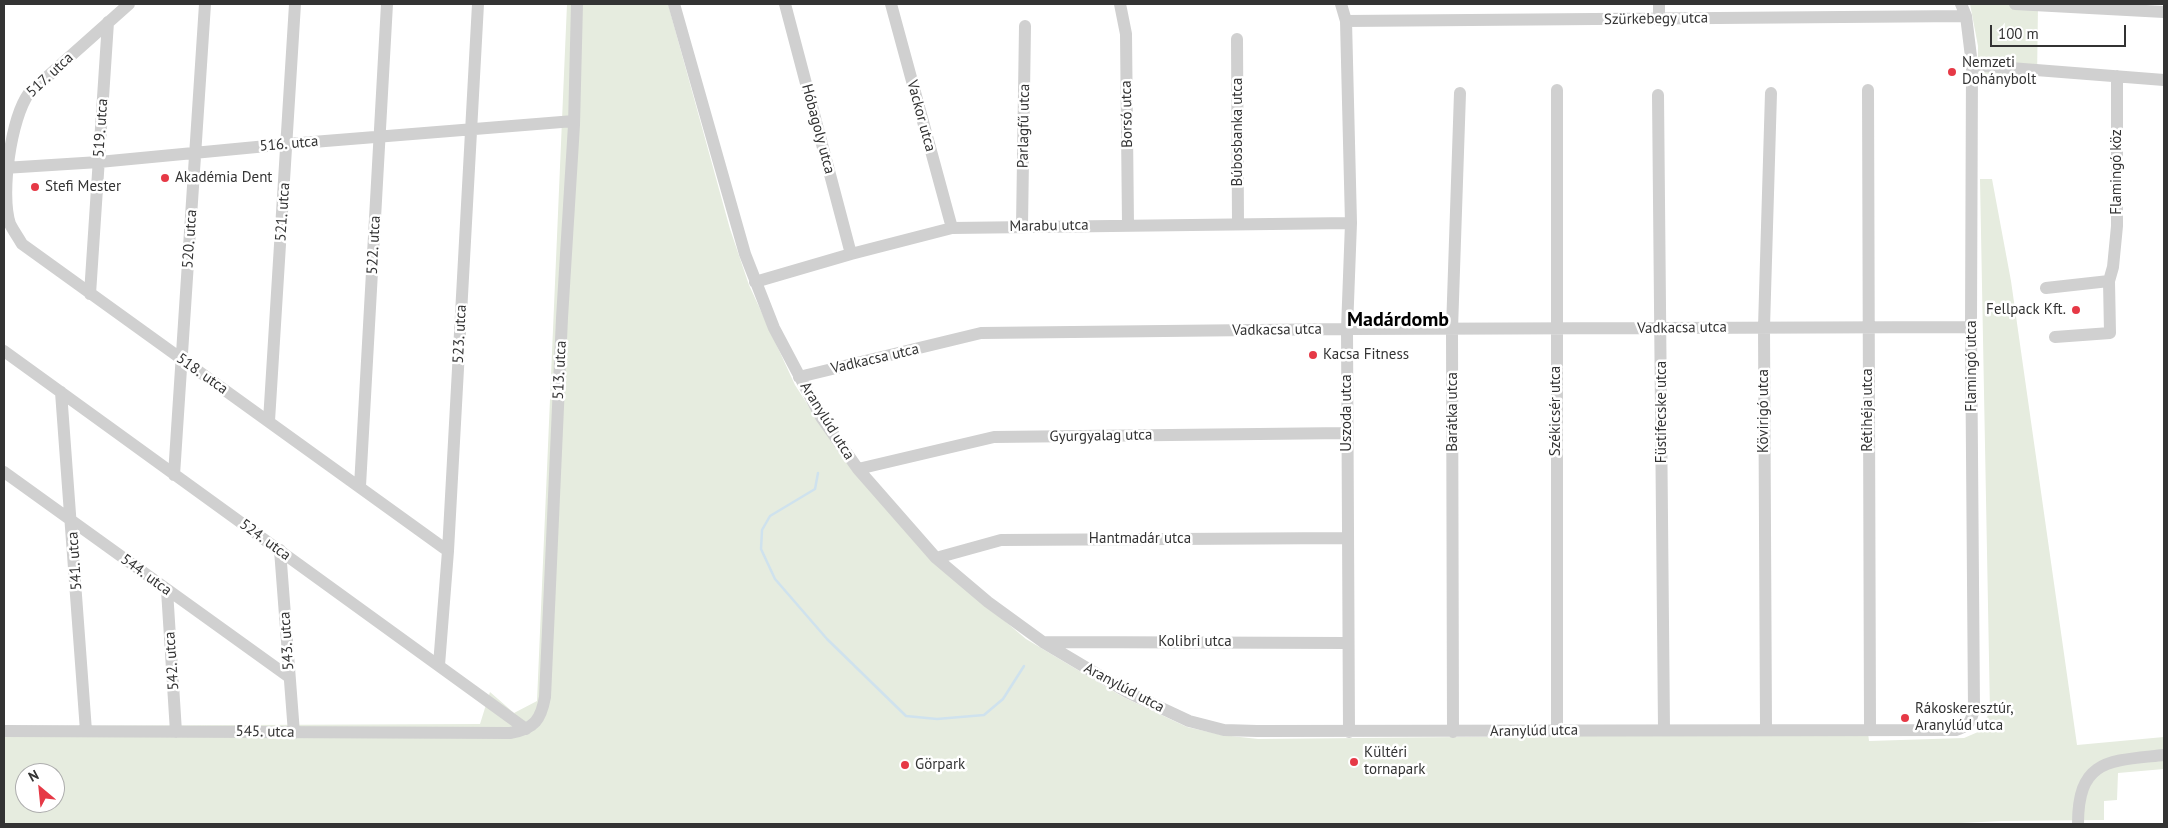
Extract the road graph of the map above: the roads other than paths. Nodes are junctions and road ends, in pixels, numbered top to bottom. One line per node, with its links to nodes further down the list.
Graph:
1 (129, 4): 19 (street, 517. utca)
2 (205, 4): 34 (street, 520. utca)
3 (296, 4): 33 (street, 521. utca)
4 (387, 4): 32 (street, 522. utca)
5 (478, 4): 31 (street, 523. utca)
6 (577, 4): 30 (street, 513. utca)
7 (674, 4): 44 (street, Aranylúd utca)
8 (785, 4): 42 (street, Hóbagoly utca)
9 (891, 4): 41 (street, Vackor utca)
10 (1120, 4): 39 (street, Borsó utca)
11 (1341, 4): 18 (street, Uszoda utca)
12 (1659, 4): 17 (street)
13 (1961, 4): 16 (street, Flamingó utca)
14 (2016, 4): 15 (street)
15 (2164, 12)
16 (1966, 16): 17 (street, Szürkebegy utca); 22 (street, Flamingó utca)
17 (1659, 20): 18 (street, Szürkebegy utca)
18 (1346, 21): 37 (street, Uszoda utca)
19 (108, 22): 35 (street, 519. utca); 36 (street, 517. utca)
20 (1026, 26): 40 (street, Parlagfű utca)
21 (1237, 39): 38 (street, Búbosbanka utca)
22 (1972, 65): 23 (street); 49 (street, Flamingó utca)
23 (2117, 76): 24 (street); 43 (street, Flamingó köz)
24 (2164, 80)
25 (1556, 90): 53 (street, Székicsér utca)
26 (1868, 90): 48 (street, Rétihéja utca)
27 (1460, 93): 52 (street, Barátka utca)
28 (1771, 93): 47 (street, Kövirigó utca)
29 (1658, 95): 50 (street, Füstifecske utca)
30 (574, 121): 31 (street, 516. utca); 76 (street, 513. utca)
31 (472, 130): 32 (street, 516. utca); 68 (street, 523. utca)
32 (381, 137): 33 (street, 516. utca); 64 (street, 522. utca)
33 (288, 144): 34 (street, 516. utca); 59 (street, 521. utca)
34 (196, 152): 35 (street, 516. utca); 56 (street, 520. utca)
35 (99, 162): 36 (street, 516. utca); 46 (street, 519. utca)
36 (6, 168): 46 (street, 518. utca)
37 (1351, 223): 38 (street, Marabu utca); 51 (street, Uszoda utca)
38 (1238, 224): 39 (street, Marabu utca)
39 (1128, 225): 40 (street, Marabu utca)
40 (1022, 226): 41 (street, Marabu utca)
41 (952, 228): 42 (street, Marabu utca)
42 (851, 254): 44 (street, Marabu utca)
43 (2109, 281): 45 (street); 54 (street, Flamingó köz)
44 (755, 282): 57 (street, Aranylúd utca)
45 (2046, 288)
46 (90, 294): 56 (street, 518. utca)
47 (1764, 327): 48 (street, Vadkacsa utca); 50 (street, Vadkacsa utca); 77 (street, Kövirigó utca)
48 (1868, 327): 49 (street, Vadkacsa utca); 78 (street, Rétihéja utca)
49 (1971, 327): 75 (street, Flamingó utca)
50 (1661, 328): 53 (street, Vadkacsa utca); 79 (street, Füstifecske utca)
51 (1347, 329): 52 (street, Vadkacsa utca); 57 (street, Vadkacsa utca); 60 (street, Uszoda utca)
52 (1452, 329): 53 (street, Vadkacsa utca); 85 (street, Barátka utca)
53 (1556, 329): 81 (street, Székicsér utca)
54 (2055, 337)
55 (4, 351): 58 (street, 524. utca)
56 (183, 360): 59 (street, 518. utca); 63 (street, 520. utca)
57 (799, 377): 61 (street, Aranylúd utca)
58 (61, 392): 63 (street, 524. utca); 65 (street, 541. utca)
59 (269, 421): 64 (street, 518. utca)
60 (1347, 433): 61 (street, Gyurgyalag utca); 66 (street, Uszoda utca)
61 (858, 469): 69 (street, Aranylúd utca)
62 (4, 472): 65 (street, 544. utca)
63 (174, 475): 67 (street, 524. utca)
64 (360, 486): 68 (street, 518. utca)
65 (72, 521): 70 (street, 544. utca); 82 (street, 541. utca)
66 (1346, 538): 69 (street, Hantmadár utca); 72 (street, Uszoda utca)
67 (280, 550): 73 (street, 524. utca); 74 (street, 543. utca)
68 (448, 550): 73 (street, 523. utca)
69 (936, 558): 71 (street, Aranylúd utca)
70 (167, 590): 74 (street, 544. utca); 83 (street, 542. utca)
71 (1043, 642): 72 (street, Kolibri utca); 84 (street, Aranylúd utca)
72 (1347, 643): 84 (street, Uszoda utca)
73 (439, 664): 76 (street, 524. utca)
74 (289, 677): 86 (street, 543. utca)
75 (1966, 727): 78 (street, Aranylúd utca)
76 (526, 729): 86 (street, 545. utca)
77 (1766, 729): 78 (street, Aranylúd utca); 79 (street, Aranylúd utca)
78 (1870, 729)
79 (1664, 730): 81 (street, Aranylúd utca)
80 (4, 731): 82 (street, 545. utca)
81 (1557, 731): 85 (street, Aranylúd utca)
82 (86, 732): 83 (street, 545. utca)
83 (176, 732): 86 (street, 545. utca)
84 (1349, 732): 85 (street, Aranylúd utca)
85 (1454, 732)
86 (294, 733)
87 (2164, 756): 88 (street)
88 (2078, 824)

